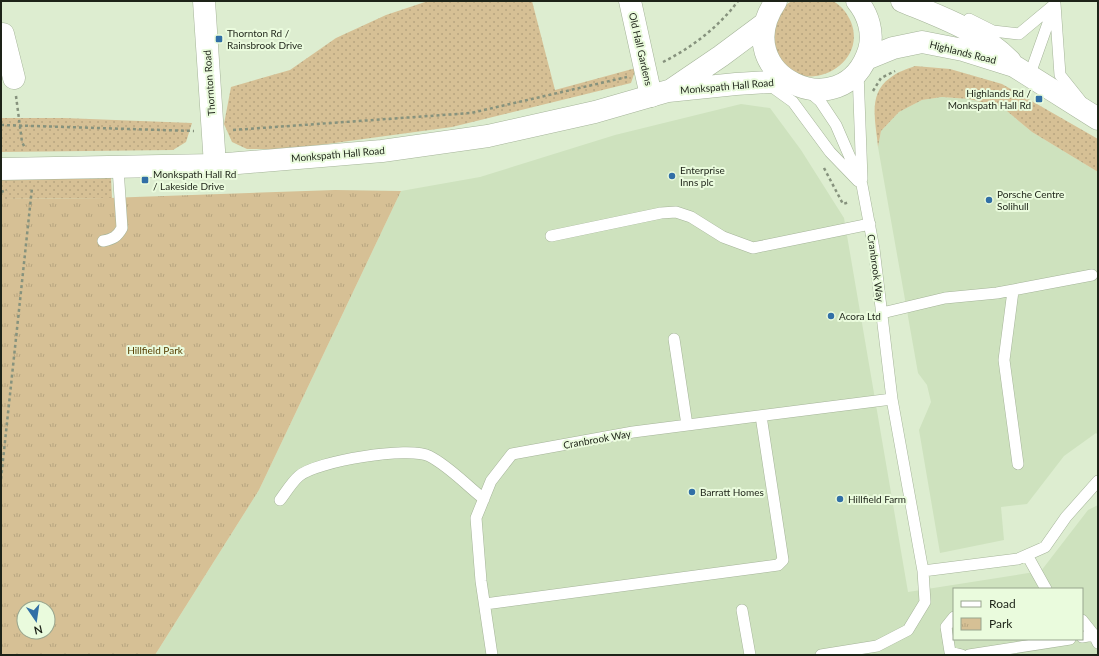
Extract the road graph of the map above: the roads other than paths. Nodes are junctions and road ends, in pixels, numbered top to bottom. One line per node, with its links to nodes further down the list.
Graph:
1 (204, 1): 17 (street, Thornton Road)
2 (630, 1): 15 (street, Old Hall Gardens)
3 (776, 1): 8 (street, Monkspath Hall Road)
4 (857, 1): 10 (street)
5 (902, 1): 7 (street, Highlands Road)
6 (1056, 3): 7 (lane); 11 (lane); 16 (lane)
7 (934, 14): 11 (street, Highlands Road)
8 (764, 24): 14 (street, Monkspath Hall Road); 15 (street, Monkspath Hall Road)
9 (2, 31): 12 (street)
10 (862, 65): 11 (street, Highlands Road); 14 (street, Monkspath Hall Road); 20 (lane)
11 (1022, 70): 16 (street, Highlands Road)
12 (14, 78)
13 (765, 82): 14 (street, Monkspath Hall Road); 15 (street, Monkspath Hall Road); 20 (lane)
14 (796, 85): 20 (lane)
15 (660, 94): 17 (street, Monkspath Hall Road)
16 (1095, 117)
17 (214, 165): 18 (street, Monkspath Hall Road)
18 (118, 168): 19 (street, Monkspath Hall Road); 23 (lane)
19 (1, 169)
20 (862, 185): 21 (lane, Cranbrook Way)
21 (870, 224): 22 (lane); 26 (lane, Cranbrook Way)
22 (551, 236)
23 (103, 241)
24 (1092, 275): 25 (lane)
25 (1013, 291): 26 (lane); 31 (lane)
26 (882, 313): 28 (lane, Cranbrook Way)
27 (674, 339): 30 (lane)
28 (892, 399): 29 (lane, Cranbrook Way); 36 (lane, Cranbrook Way)
29 (761, 416): 30 (lane, Cranbrook Way); 38 (lane)
30 (687, 425): 33 (lane, Cranbrook Way)
31 (1018, 464)
32 (1098, 481): 35 (lane)
33 (484, 499): 34 (lane); 38 (lane, Cranbrook Way)
34 (280, 500)
35 (1027, 555): 36 (lane); 37 (lane)
36 (923, 571): 47 (lane, Cranbrook Way)
37 (1045, 588)
38 (485, 604): 45 (lane, Cranbrook Way)
39 (742, 610): 46 (lane)
40 (953, 618): 48 (lane)
41 (1083, 621): 43 (lane)
42 (1083, 637): 43 (lane)
43 (1096, 639)
44 (1054, 640): 49 (lane)
45 (492, 655)
46 (750, 655)
47 (821, 655)
48 (962, 655)
49 (969, 655)

